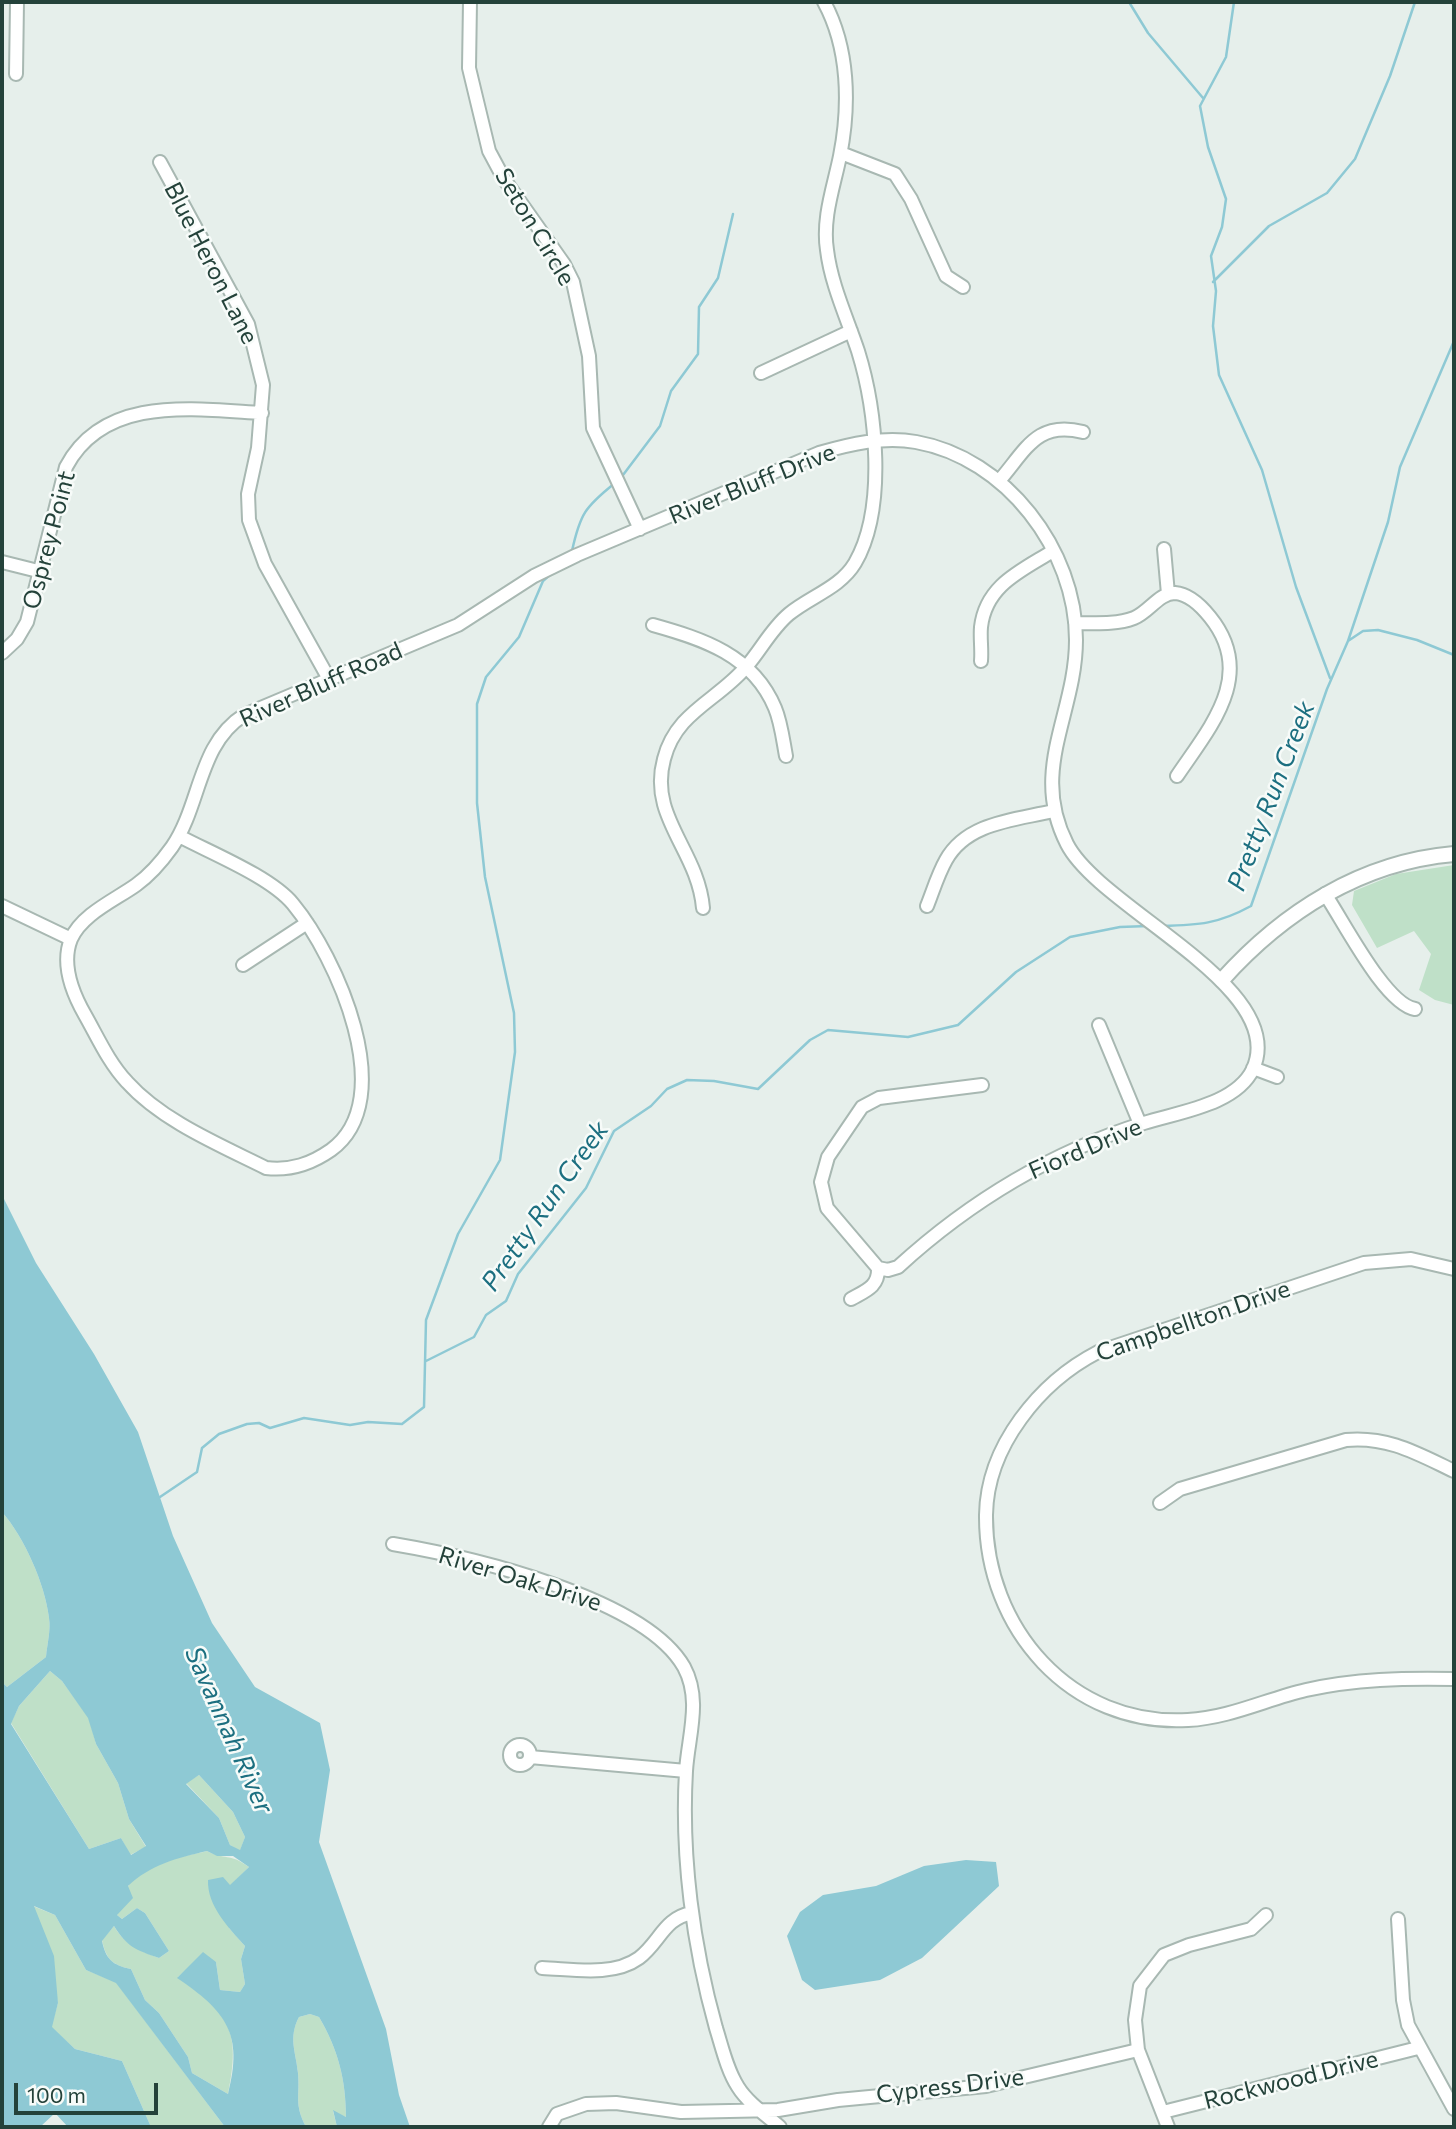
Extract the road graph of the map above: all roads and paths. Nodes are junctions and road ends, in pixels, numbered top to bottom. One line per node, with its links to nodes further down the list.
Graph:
1 (17, 2): 4 (street)
2 (470, 2): 14 (street, Seton Circle)
3 (824, 2): 5 (street)
4 (16, 74)
5 (841, 153): 7 (street); 8 (street)
6 (160, 162): 10 (street, Blue Heron Lane)
7 (963, 288)
8 (851, 331): 9 (street); 12 (street)
9 (761, 373)
10 (262, 413): 18 (street, Osprey Point); 26 (street, Blue Heron Lane)
11 (1083, 432): 13 (street)
12 (873, 442): 13 (street, River Bluff Drive); 14 (street, River Bluff Drive); 25 (street)
13 (999, 481): 16 (street, River Bluff Drive)
14 (640, 529): 20 (street, River Bluff Drive)
15 (1164, 549): 19 (street)
16 (1053, 551): 21 (street, River Bluff Drive); 24 (street)
17 (2, 562): 18 (street)
18 (38, 571): 23 (street, Osprey Point)
19 (1168, 594): 21 (street); 28 (street)
20 (486, 609): 26 (street, River Bluff Road)
21 (1075, 623): 29 (street, River Bluff Drive)
22 (653, 625): 25 (street)
23 (2, 653)
24 (981, 660)
25 (746, 669): 27 (street); 35 (street)
26 (329, 679): 30 (street, River Bluff Road)
27 (786, 756)
28 (1177, 776)
29 (1053, 811): 34 (street); 39 (street, River Bluff Drive)
30 (179, 836): 36 (street); 37 (street, River Bluff Road)
31 (1454, 854): 32 (street)
32 (1325, 894): 39 (street); 40 (street)
33 (2, 906): 37 (street)
34 (927, 906)
35 (703, 908)
36 (307, 923): 37 (street); 38 (street)
37 (71, 939)
38 (243, 965)
39 (1222, 980): 42 (street)
40 (1415, 1009)
41 (1100, 1025): 45 (street)
42 (1253, 1068): 43 (street); 45 (street, Fiord Drive)
43 (1277, 1077)
44 (982, 1085): 46 (street)
45 (1140, 1124): 46 (street, Fiord Drive)
46 (878, 1268): 48 (street)
47 (1454, 1269): 52 (street, Campbellton Drive)
48 (851, 1299)
49 (1454, 1471): 50 (street)
50 (1160, 1503)
51 (393, 1544): 54 (street, River Oak Drive)
52 (1454, 1679)
53 (530, 1757): 54 (street)
54 (686, 1771): 55 (street, River Oak Drive)
55 (692, 1913): 58 (street); 62 (street, River Oak Drive)
56 (1266, 1915): 60 (street)
57 (1398, 1919): 59 (street)
58 (542, 1968)
59 (1418, 2048): 61 (street); 63 (street, Rockwood Drive)
60 (1138, 2050): 62 (street, Cypress Drive); 63 (street)
61 (1454, 2109)
62 (760, 2110): 64 (street, Cypress Drive); 65 (street, River Oak Drive)
63 (1163, 2112): 66 (street)
64 (549, 2127)
65 (780, 2127)
66 (1168, 2127)

